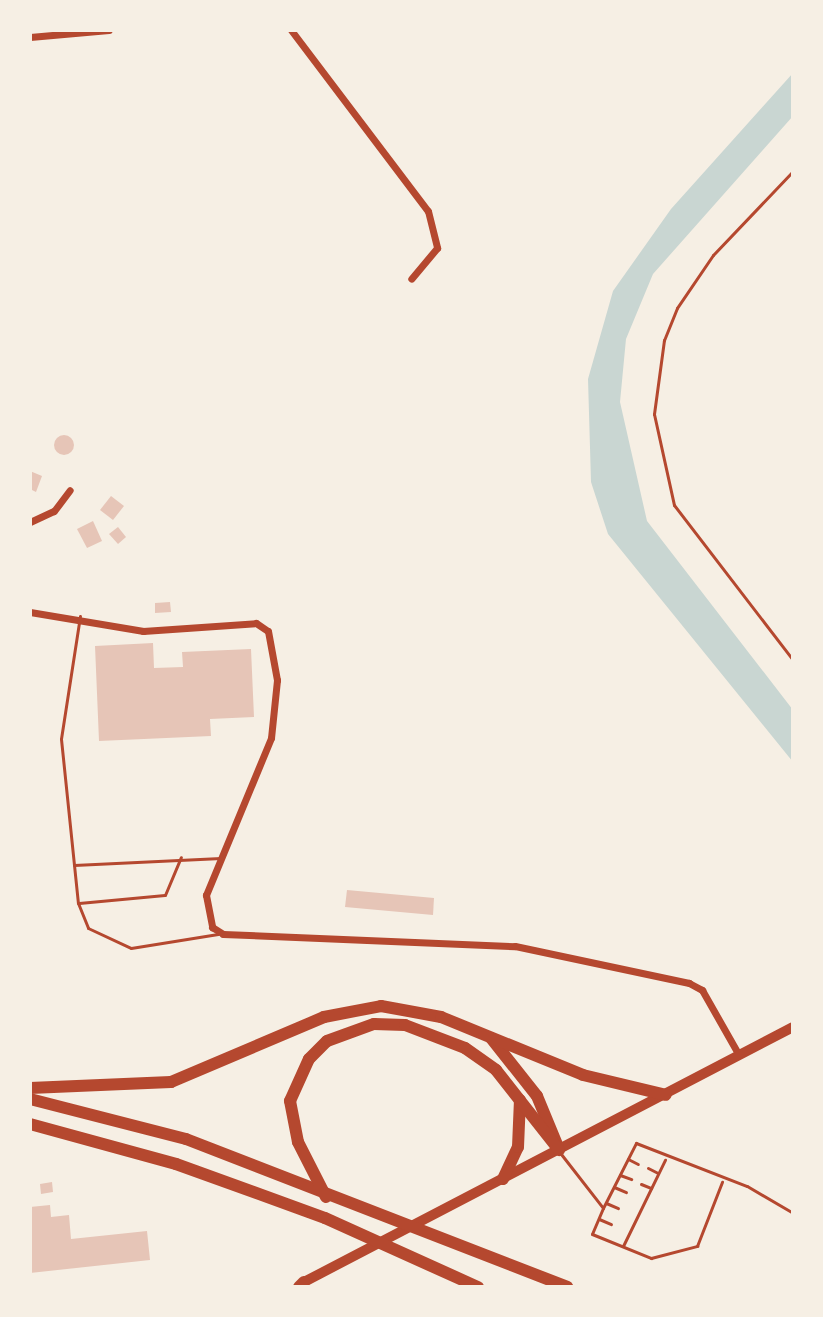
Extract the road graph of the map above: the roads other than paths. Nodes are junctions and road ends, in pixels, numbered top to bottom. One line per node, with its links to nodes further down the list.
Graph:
1 (109, 30): 3 (street)
2 (291, 30): 5 (street)
3 (30, 37)
4 (793, 171): 10 (lane)
5 (411, 279)
6 (70, 490): 7 (street)
7 (30, 522)
8 (30, 612): 9 (street)
9 (80, 616): 12 (street); 13 (lane)
10 (793, 660)
11 (181, 857): 12 (lane); 13 (lane); 14 (lane)
12 (221, 858): 15 (street)
13 (74, 865): 14 (lane)
14 (78, 903): 15 (lane)
15 (223, 934): 18 (street)
16 (793, 1027): 18 (main road)
17 (489, 1036): 19 (highway); 20 (highway); 24 (highway)
18 (739, 1055): 20 (main road)
19 (30, 1088)
20 (666, 1095): 24 (main road)
21 (520, 1097): 24 (highway); 31 (highway); 38 (highway)
22 (30, 1099): 38 (highway)
23 (30, 1124): 52 (highway)
24 (559, 1150): 31 (main road); 42 (lane)
25 (666, 1158): 26 (lane); 29 (lane); 33 (lane)
26 (628, 1159): 27 (lane); 30 (lane)
27 (638, 1164)
28 (648, 1168): 29 (lane)
29 (658, 1173): 36 (lane)
30 (620, 1175): 32 (lane); 35 (lane)
31 (503, 1179): 53 (main road)
32 (631, 1179)
33 (722, 1182): 45 (lane); 51 (lane)
34 (641, 1184): 36 (lane)
35 (614, 1187): 37 (lane); 41 (lane)
36 (651, 1188): 40 (lane)
37 (626, 1192)
38 (326, 1197): 55 (highway)
39 (636, 1197): 40 (lane)
40 (645, 1200): 46 (lane)
41 (606, 1203): 42 (lane); 43 (lane)
42 (603, 1208): 47 (lane)
43 (618, 1208)
44 (629, 1213): 46 (lane)
45 (793, 1213)
46 (637, 1217): 50 (lane)
47 (599, 1219): 48 (lane); 51 (lane)
48 (611, 1224)
49 (622, 1229): 50 (lane)
50 (629, 1233): 51 (lane)
51 (623, 1246)
52 (459, 1282): 54 (highway)
53 (301, 1284)
54 (478, 1287)
55 (567, 1287)

